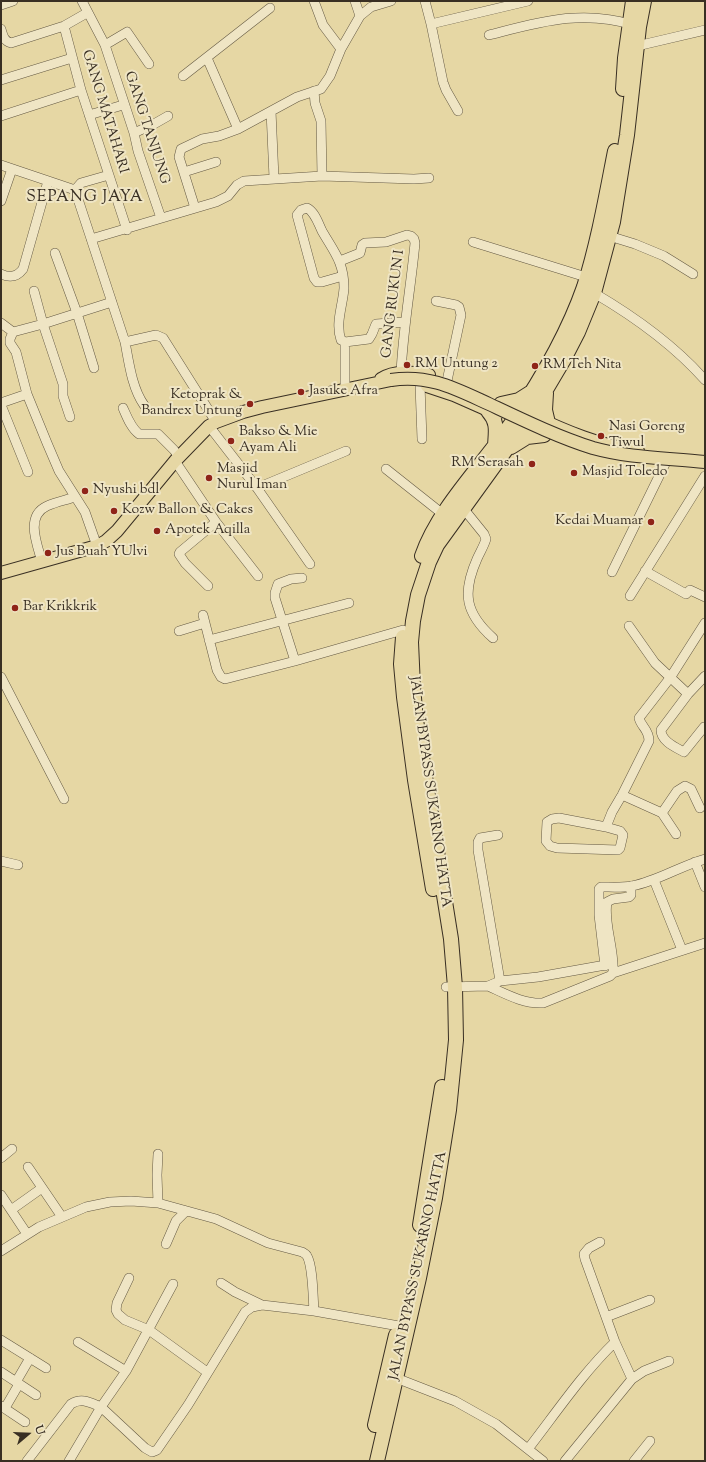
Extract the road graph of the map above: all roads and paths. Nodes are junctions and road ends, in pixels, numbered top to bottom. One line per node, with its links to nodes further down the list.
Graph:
1 (13, 1): 9 (street)
2 (82, 1): 19 (street, GANG TANJUNG)
3 (314, 1): 21 (street)
4 (355, 1): 12 (street)
5 (391, 1): 12 (street)
6 (425, 1): 13 (street)
7 (528, 1): 13 (street)
8 (638, 4): 14 (highway, JALAN BYPASS SUKARNO HATTA)
9 (1, 6)
10 (270, 8): 23 (street)
11 (85, 14): 15 (street)
12 (360, 16): 21 (street)
13 (431, 24): 31 (street)
14 (634, 25): 18 (street); 20 (highway, JALAN BYPASS SUKARNO HATTA); 59 (highway, JALAN BYPASS SUKARNO HATTA)
15 (64, 26): 16 (street); 22 (street, GANG MATAHARI)
16 (1, 29)
17 (705, 30): 20 (street)
18 (489, 35)
19 (105, 45): 24 (street); 29 (street, GANG TANJUNG)
20 (637, 46): 51 (highway, JALAN BYPASS SUKARNO HATTA)
21 (341, 49): 28 (street)
22 (72, 58): 26 (street); 27 (street, GANG MATAHARI)
23 (207, 58): 25 (street); 35 (street)
24 (149, 64)
25 (183, 76)
26 (1, 80)
27 (81, 90): 32 (street, GANG MATAHARI); 33 (street)
28 (314, 91): 30 (street); 42 (street)
29 (123, 105): 32 (street); 36 (street, GANG TANJUNG)
30 (272, 111): 35 (street); 43 (street)
31 (458, 111)
32 (89, 115): 41 (street, GANG MATAHARI)
33 (1, 116)
34 (168, 116): 36 (street)
35 (238, 129): 40 (street)
36 (134, 133): 49 (street, GANG TANJUNG)
37 (216, 162): 40 (street)
38 (1, 165): 39 (street)
39 (12, 169): 45 (street); 47 (street)
40 (184, 172): 48 (street)
41 (109, 175): 46 (street); 50 (street, GANG MATAHARI)
42 (322, 176): 43 (street); 44 (street)
43 (274, 178): 48 (street)
44 (429, 178)
45 (48, 181): 46 (street); 56 (street)
46 (75, 190): 52 (street)
47 (1, 201)
48 (195, 208): 49 (street)
49 (161, 218): 50 (street)
50 (127, 230): 52 (street)
51 (609, 236): 57 (street); 61 (highway, JALAN BYPASS SUKARNO HATTA)
52 (91, 240): 63 (street)
53 (473, 242): 59 (street)
54 (55, 253): 64 (street)
55 (340, 261): 58 (street); 58 (street); 65 (street, GANG RUKUN I)
56 (1, 274)
57 (693, 274)
58 (343, 276): 70 (street)
59 (586, 277): 78 (highway, JALAN BYPASS SUKARNO HATTA)
60 (34, 291): 67 (street)
61 (594, 293): 73 (street); 77 (highway, JALAN BYPASS SUKARNO HATTA)
62 (436, 301): 74 (street)
63 (112, 302): 64 (street); 69 (street)
64 (77, 313): 67 (street); 71 (street)
65 (404, 322): 70 (street); 72 (street, GANG RUKUN I)
66 (1, 323): 68 (street)
67 (43, 324): 68 (street); 84 (street)
68 (13, 332): 79 (street)
69 (126, 342): 81 (street); 85 (street)
70 (345, 342): 76 (street)
71 (94, 368)
72 (386, 379): 74 (main road); 75 (main road); 76 (main road); 92 (main road, bridge)
73 (705, 380)
74 (447, 381): 83 (main road)
75 (420, 385): 83 (main road); 87 (street)
76 (345, 389): 85 (main road)
77 (546, 391): 83 (highway, JALAN BYPASS SUKARNO HATTA); 86 (highway)
78 (530, 393): 83 (highway, JALAN BYPASS SUKARNO HATTA); 83 (highway)
79 (27, 394): 80 (street); 99 (street)
80 (1, 404): 96 (street)
81 (144, 405)
82 (123, 408): 91 (street)
83 (510, 413): 86 (main road); 88 (highway, JALAN BYPASS SUKARNO HATTA); 88 (highway)
84 (70, 417)
85 (212, 424): 91 (main road); 98 (street)
86 (547, 429): 88 (highway); 90 (main road); 93 (main road)
87 (422, 439)
88 (500, 449): 100 (highway, JALAN BYPASS SUKARNO HATTA); 101 (highway, JALAN BYPASS SUKARNO HATTA)
89 (346, 451): 98 (street)
90 (705, 457)
91 (177, 459): 102 (street); 103 (main road)
92 (705, 462)
93 (665, 464): 94 (main road); 107 (street)
94 (705, 467)
95 (386, 469): 101 (street)
96 (28, 472)
97 (705, 476): 106 (street)
98 (257, 488): 105 (street)
99 (75, 497): 103 (street); 104 (street)
100 (463, 508): 120 (street); 128 (highway, JALAN BYPASS SUKARNO HATTA)
101 (444, 515): 118 (highway, JALAN BYPASS SUKARNO HATTA)
102 (216, 522): 109 (street); 111 (street)
103 (97, 546): 104 (main road)
104 (42, 562): 108 (main road)
105 (310, 564)
106 (645, 570): 112 (street); 113 (street)
107 (612, 572)
108 (1, 573)
109 (258, 576)
110 (302, 578): 115 (street)
111 (208, 586)
112 (630, 596)
113 (705, 597)
114 (349, 603): 115 (street)
115 (283, 620): 121 (street); 122 (street)
116 (705, 623): 125 (street)
117 (629, 626): 125 (street)
118 (403, 630): 122 (street); 128 (highway, JALAN BYPASS SUKARNO HATTA)
119 (179, 631): 121 (street)
120 (493, 638)
121 (209, 640): 122 (street)
122 (295, 661)
123 (705, 676): 126 (street)
124 (1, 677): 130 (street)
125 (670, 678): 126 (street); 129 (street)
126 (688, 694): 127 (street)
127 (704, 727)
128 (417, 760): 148 (highway, JALAN BYPASS SUKARNO HATTA)
129 (622, 795): 132 (street); 133 (street)
130 (64, 799)
131 (700, 808): 132 (street)
132 (662, 813): 134 (street)
133 (606, 827): 133 (street)
134 (676, 834)
135 (498, 835): 146 (street)
136 (705, 858): 138 (street)
137 (1, 861): 139 (street)
138 (695, 862): 140 (street); 142 (street)
139 (18, 865)
140 (654, 880): 141 (street); 144 (street)
141 (631, 886): 145 (street); 145 (street)
142 (705, 887)
143 (705, 943): 144 (street)
144 (682, 950): 145 (street)
145 (611, 968): 146 (street); 147 (street)
146 (500, 981): 147 (street)
147 (488, 986): 148 (street)
148 (451, 987): 170 (highway, JALAN BYPASS SUKARNO HATTA); 181 (highway, JALAN BYPASS SUKARNO HATTA)
149 (12, 1149): 151 (street)
150 (158, 1154): 155 (street)
151 (1, 1158)
152 (28, 1168): 153 (street)
153 (42, 1188): 156 (street); 158 (street)
154 (1, 1195): 156 (street)
155 (158, 1203): 157 (street); 158 (street)
156 (12, 1210): 159 (street)
157 (186, 1211): 161 (street); 168 (street)
158 (62, 1217): 159 (street)
159 (27, 1234): 162 (street)
160 (600, 1242): 169 (street)
161 (166, 1244)
162 (1, 1251)
163 (130, 1278): 171 (street)
164 (221, 1282): 167 (street)
165 (173, 1284): 171 (street)
166 (650, 1300): 169 (street)
167 (262, 1305): 168 (street); 180 (street)
168 (314, 1311): 170 (street)
169 (606, 1317): 174 (street)
170 (398, 1326): 192 (highway, JALAN BYPASS SUKARNO HATTA)
171 (148, 1330): 178 (street); 180 (street)
172 (1, 1340): 175 (street)
173 (78, 1342): 178 (street)
174 (615, 1342): 182 (street); 189 (street)
175 (30, 1358): 177 (street); 183 (street)
176 (669, 1361): 182 (street)
177 (46, 1368)
178 (126, 1371): 186 (street)
179 (1, 1372): 183 (street)
180 (207, 1372): 186 (street)
181 (396, 1378): 189 (street); 193 (highway, JALAN BYPASS SUKARNO HATTA)
182 (632, 1380): 195 (street)
183 (18, 1383): 184 (street); 185 (street)
184 (36, 1395)
185 (3, 1407): 187 (street)
186 (101, 1407): 190 (street); 191 (street)
187 (25, 1422)
188 (650, 1441): 196 (street)
189 (528, 1449): 194 (street)
190 (27, 1461)
191 (69, 1461)
192 (367, 1461)
193 (377, 1461)
194 (543, 1461)
195 (565, 1461)
196 (634, 1461)

